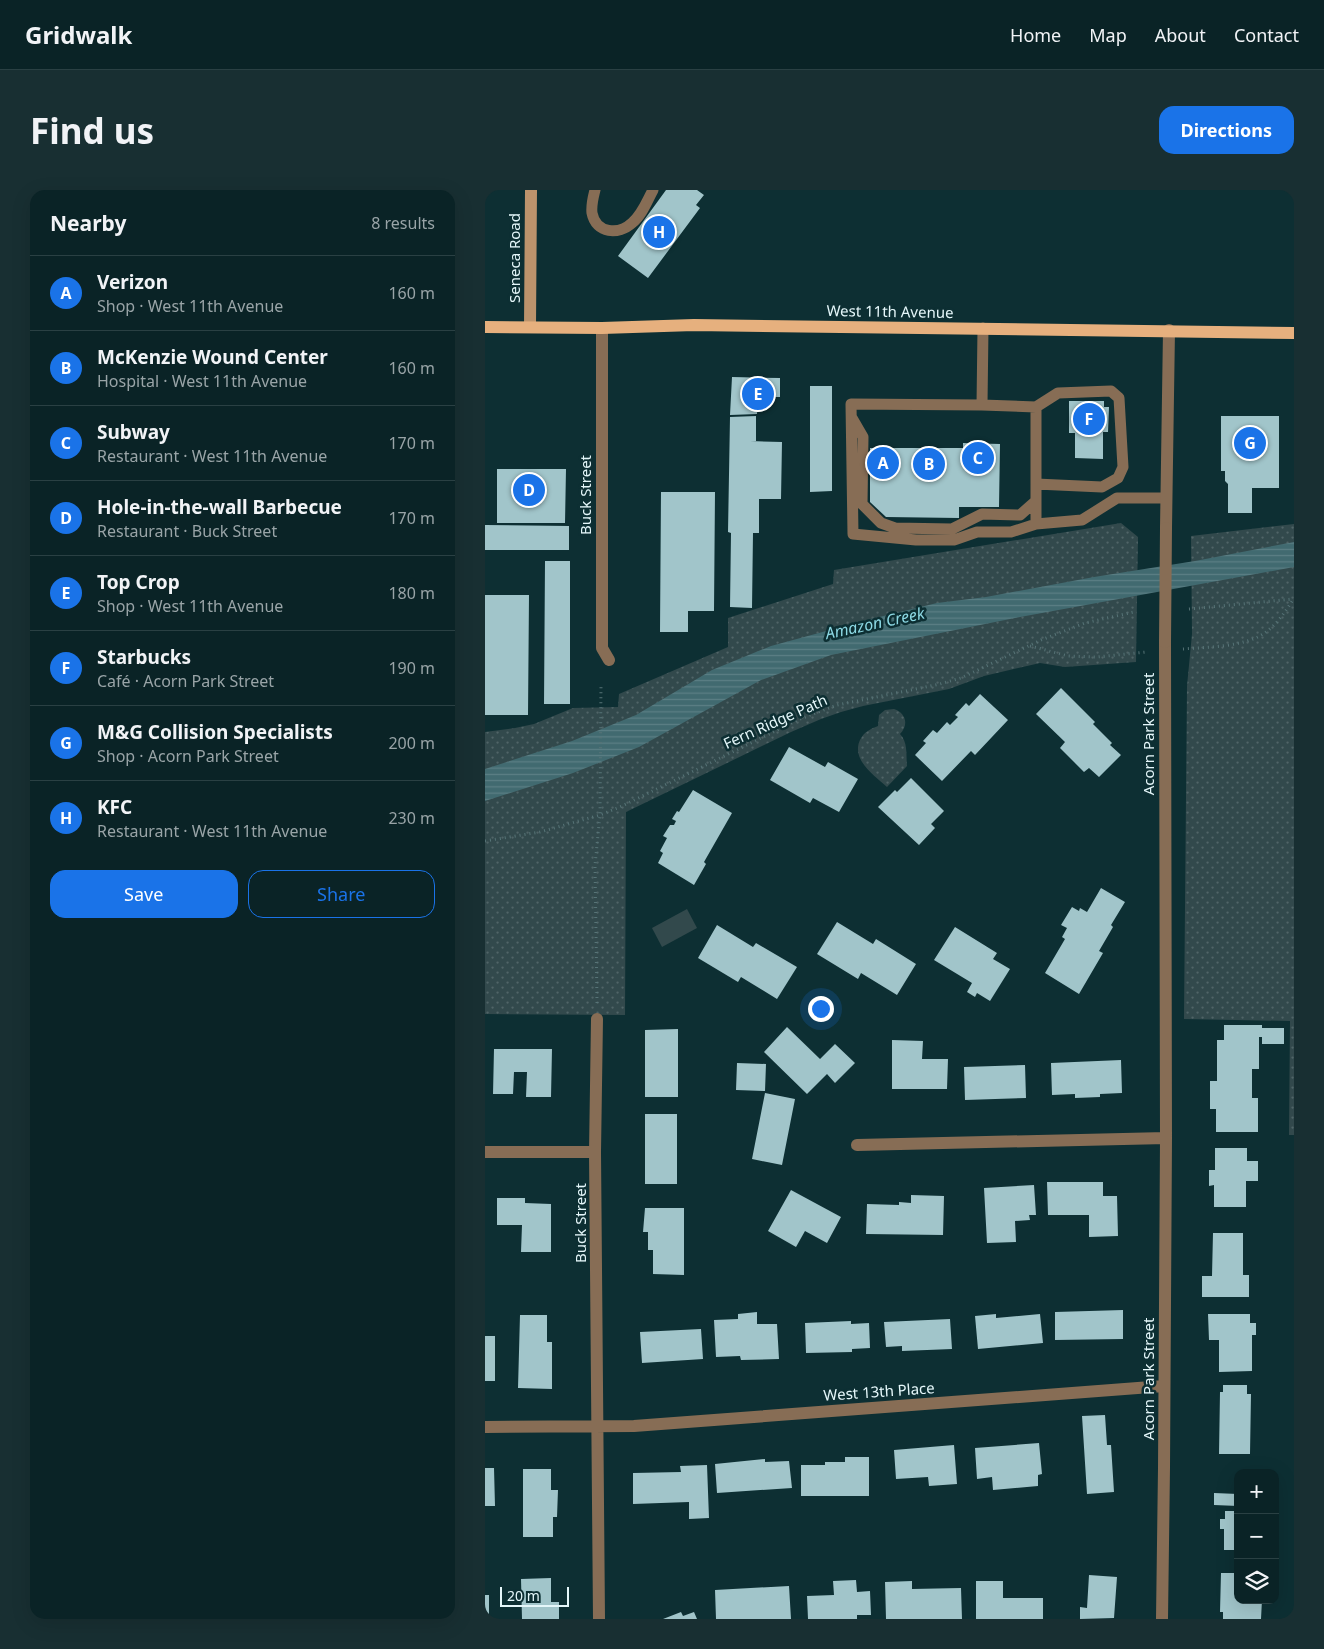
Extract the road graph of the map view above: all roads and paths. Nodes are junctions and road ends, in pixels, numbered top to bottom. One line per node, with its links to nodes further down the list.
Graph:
1 (531, 190): 5 (main road, Seneca Road)
2 (595, 190): 3 (lane)
3 (653, 190)
4 (485, 326): 5 (main road, West 11th Avenue)
5 (531, 327): 6 (main road, West 11th Avenue)
6 (602, 328): 7 (main road, West 11th Avenue); 22 (street, Buck Street)
7 (983, 328): 8 (main road, West 11th Avenue); 10 (lane)
8 (1169, 330): 9 (main road, West 11th Avenue); 14 (street, Acorn Park Street)
9 (1294, 333)
10 (982, 405): 11 (lane); 12 (lane)
11 (1036, 407): 13 (lane); 13 (lane)
12 (851, 416): 15 (lane); 16 (lane)
13 (1036, 484): 15 (lane)
14 (1166, 498): 16 (lane); 21 (street, Acorn Park Street, bridge)
15 (1036, 501): 16 (lane)
16 (1036, 524)
17 (1294, 598): 18 (path); 21 (path)
18 (1189, 609)
19 (1135, 612): 20 (path, Fern Ridge Path)
20 (1028, 646): 21 (path); 24 (path, Fern Ridge Path)
21 (1164, 646): 27 (street, Acorn Park Street)
22 (609, 660)
23 (601, 685): 24 (path)
24 (600, 815): 25 (path, Fern Ridge Path); 26 (path)
25 (485, 841)
26 (597, 1019): 30 (street, Buck Street)
27 (1165, 1138): 28 (street); 31 (street, Acorn Park Street)
28 (857, 1146)
29 (485, 1152): 30 (street)
30 (595, 1152): 32 (street, Buck Street)
31 (1164, 1386): 32 (street, West 13th Place); 35 (street, Acorn Park Street)
32 (597, 1427): 33 (street); 34 (street, Buck Street)
33 (485, 1428)
34 (599, 1619)
35 (1162, 1619)

